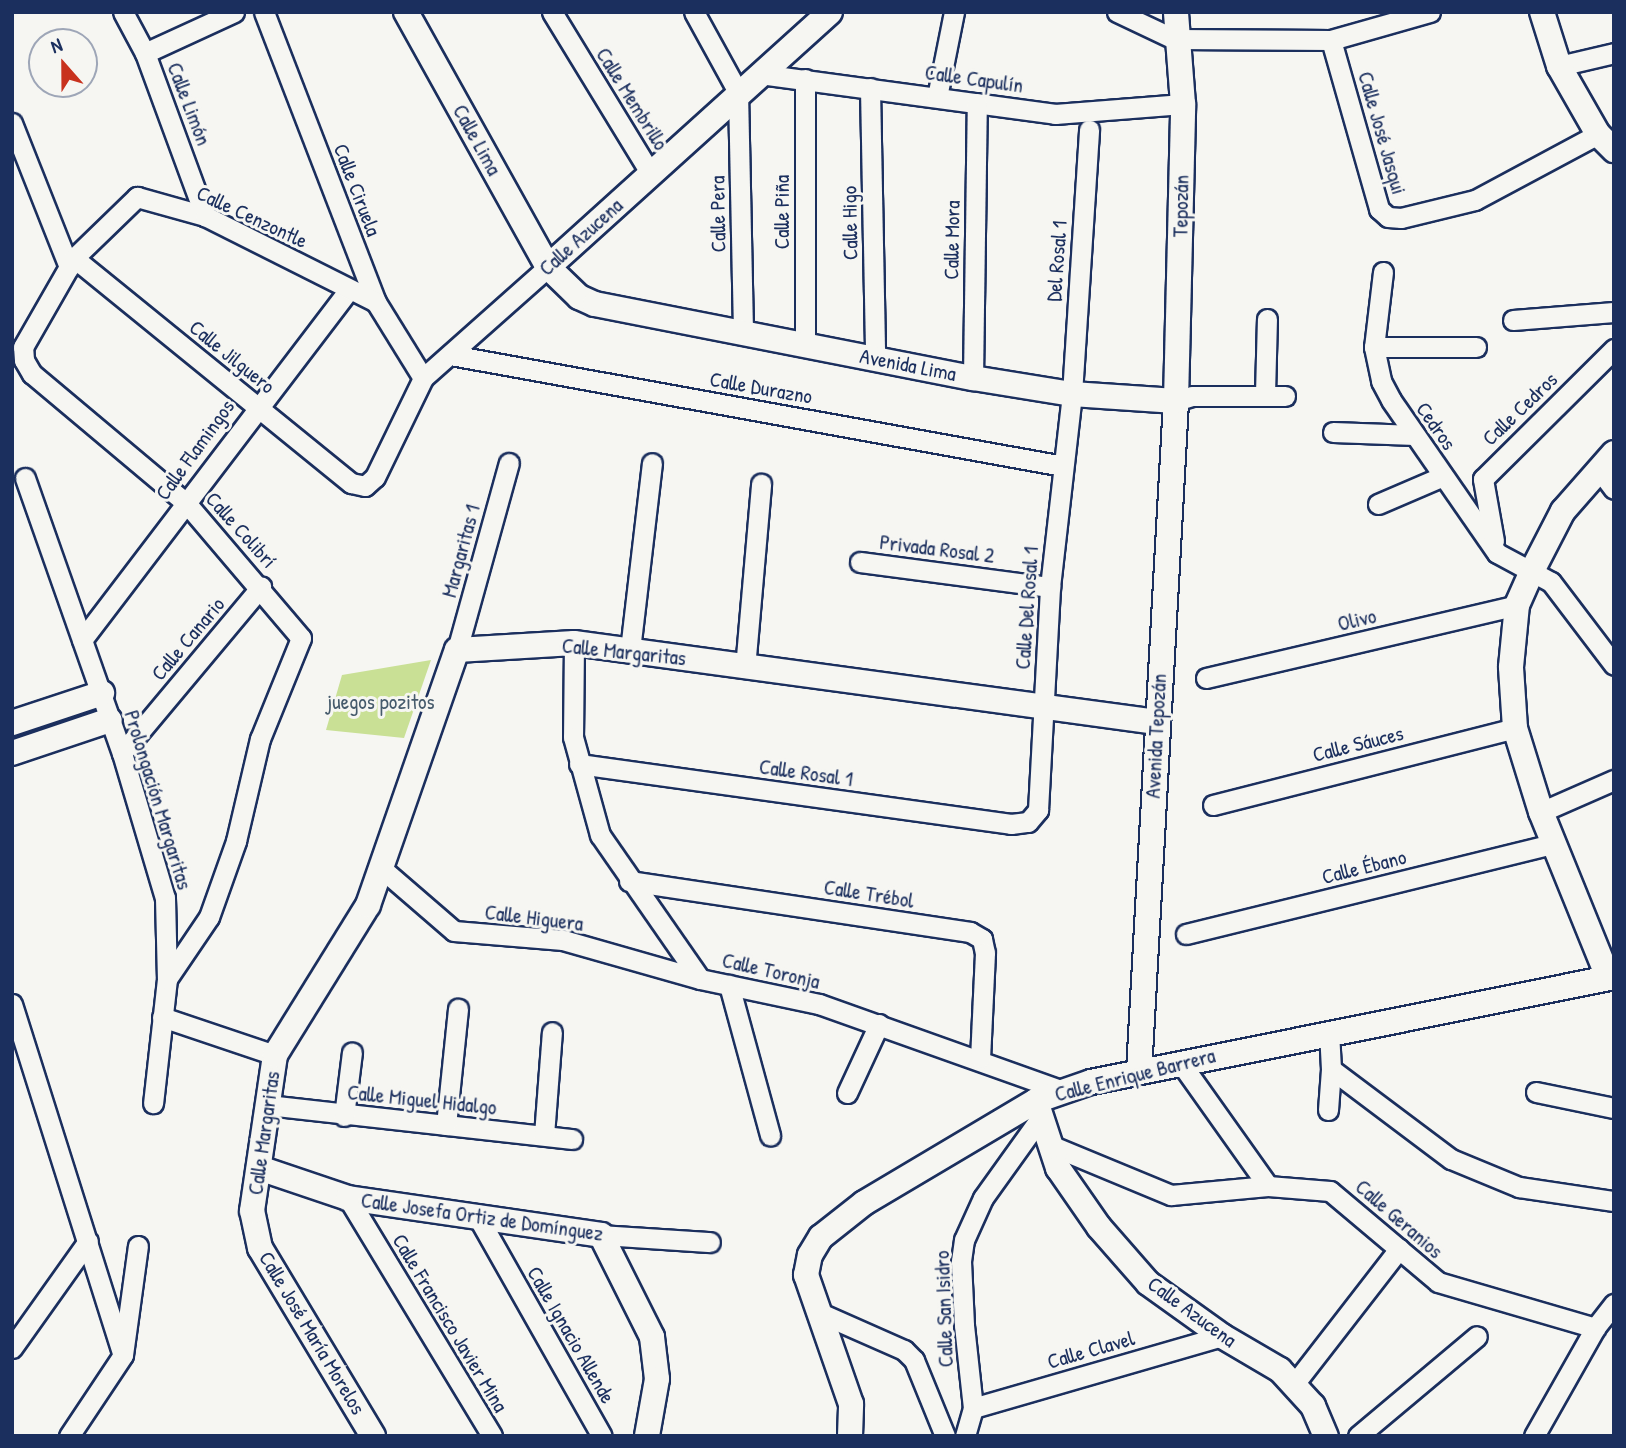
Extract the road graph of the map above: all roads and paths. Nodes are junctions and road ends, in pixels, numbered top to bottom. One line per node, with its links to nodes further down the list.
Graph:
1 (123, 12): 16 (street, Calle Limón)
2 (234, 12): 16 (street)
3 (264, 12): 34 (street, Calle Ciruela)
4 (406, 12): 31 (street, Calle Lima)
5 (552, 12): 28 (street, Calle Membrillo)
6 (694, 12): 21 (street)
7 (954, 12): 22 (street)
8 (1117, 12): 13 (street)
9 (1175, 12): 13 (street, Tepozán)
10 (1430, 12): 14 (street)
11 (1542, 12): 17 (street)
12 (816, 17): 18 (street, Calle Azucena)
13 (1174, 40): 14 (street); 24 (street, Tepozán)
14 (1331, 40): 27 (street, Calle José Jasqui)
15 (1614, 53): 17 (street)
16 (145, 54): 29 (street, Calle Limón)
17 (1559, 66): 27 (street)
18 (760, 74): 19 (street, Calle Capulín); 21 (street, Calle Azucena)
19 (805, 79): 20 (street, Calle Capulín); 39 (street, Calle Piña)
20 (870, 88): 22 (street, Calle Capulín); 44 (street, Calle Higo)
21 (738, 92): 28 (street, Calle Azucena); 38 (street, Calle Pera)
22 (937, 97): 23 (street, Calle Capulín)
23 (976, 103): 24 (street, Calle Capulín); 47 (street, Calle Mora)
24 (1183, 104): 49 (street, Tepozán)
25 (12, 123): 30 (street, Calle Jilguero)
26 (1088, 130): 48 (street, Del Rosal 1)
27 (1606, 142)
28 (651, 174): 31 (street, Calle Azucena)
29 (205, 216): 30 (street, Calle Cenzontle); 33 (street, Calle Cenzontle)
30 (71, 262): 45 (street, Calle Cenzontle); 50 (street, Calle Jilguero)
31 (548, 267): 38 (street, Avenida Lima); 43 (street, Calle Azucena)
32 (1383, 272): 40 (street, Cedros)
33 (349, 289): 34 (street, Calle Cenzontle); 50 (street, Calle Flamingos)
34 (376, 302): 46 (street, Calle Ciruela)
35 (1614, 312): 37 (street)
36 (1267, 319): 49 (street, Avenida Lima)
37 (1513, 320)
38 (743, 334): 39 (street, Avenida Lima)
39 (805, 345): 44 (street, Avenida Lima)
40 (1374, 347): 41 (street); 52 (street, Cedros)
41 (1476, 347)
42 (1614, 349): 64 (street, Calle Cedros)
43 (451, 355): 46 (street, Calle Azucena); 56 (street, Calle Durazno)
44 (875, 358): 47 (street, Avenida Lima)
45 (24, 360): 62 (street, Calle Colibrí)
46 (423, 378): 60 (street, Calle Azucena)
47 (974, 379): 48 (street, Avenida Lima)
48 (1072, 394): 49 (street, Avenida Lima); 56 (street, Calle Del Rosal 1)
49 (1176, 401): 80 (street, Avenida Tepozán)
50 (256, 405): 60 (street, Calle Jilguero); 62 (street, Calle Flamingos)
51 (1334, 432): 52 (street)
52 (1415, 435): 57 (street, Cedros)
53 (1606, 461): 61 (street); 66 (street)
54 (509, 463): 72 (street, Margaritas 1)
55 (652, 463): 73 (street)
56 (1063, 466): 68 (street, Calle Del Rosal 1)
57 (1443, 476): 63 (street); 64 (street, Cedros)
58 (25, 478): 70 (street, Prolongación Margaritas)
59 (761, 484): 75 (street)
60 (365, 486)
61 (1614, 489)
62 (186, 503): 67 (street, Calle Colibrí); 70 (street, Calle Flamingos)
63 (1378, 504)
64 (1497, 552): 66 (street, Cedros)
65 (860, 562): 68 (street, Privada Rosal 2)
66 (1532, 572): 69 (street); 74 (street, Cedros)
67 (261, 587): 83 (street, Calle Canario); 95 (street, Calle Colibrí)
68 (1050, 587): 78 (street, Calle Del Rosal 1)
69 (1517, 605): 76 (street, Olivo); 82 (street)
70 (82, 640): 77 (street, Prolongación Margaritas)
71 (574, 643): 72 (street, Calle Margaritas); 73 (street, Calle Margaritas); 85 (street, Calle Toronja)
72 (457, 650): 91 (street, Calle Margaritas)
73 (630, 650): 75 (street, Calle Margaritas)
74 (1614, 665)
75 (745, 668): 78 (street, Calle Margaritas)
76 (1206, 678)
77 (102, 693): 79 (street, Prolongación Margaritas); 81 (street)
78 (1043, 710): 80 (street, Calle Margaritas); 89 (street, Calle Del Rosal 1)
79 (110, 720): 83 (street, Prolongación Margaritas); 84 (street)
80 (1157, 722): 109 (street, Avenida Tepozán)
81 (12, 723)
82 (1515, 728): 87 (street, Calle Sáuces); 88 (street)
83 (122, 752): 95 (street, Prolongación Margaritas)
84 (12, 753)
85 (579, 764): 89 (street, Calle Rosal 1); 92 (street, Calle Toronja)
86 (1614, 780): 88 (street)
87 (1213, 804)
88 (1541, 812): 90 (street)
89 (1028, 822)
90 (1553, 844): 93 (street, Calle Ébano); 94 (street)
91 (381, 868): 96 (street, Calle Higuera); 105 (street, Calle Margaritas)
92 (629, 881): 96 (street, Calle Toronja); 106 (street, Calle Trébol)
93 (1186, 934)
94 (1611, 977): 102 (street, Calle Enrique Barrera)
95 (167, 979): 100 (street, Prolongación Margaritas)
96 (700, 979): 97 (street, Calle Toronja)
97 (729, 985): 101 (street, Calle Toronja); 121 (street)
98 (12, 1004): 131 (street)
99 (458, 1009): 119 (street)
100 (162, 1017): 105 (street); 113 (street, Prolongación Margaritas)
101 (879, 1024): 106 (street, Calle Toronja); 112 (street)
102 (1329, 1031): 107 (street, Calle Enrique Barrera); 108 (street)
103 (552, 1032): 120 (street)
104 (352, 1052): 118 (street)
105 (275, 1055): 114 (street, Calle Margaritas)
106 (980, 1058): 110 (street, Calle Toronja)
107 (1180, 1062): 109 (street, Calle Enrique Barrera); 125 (street)
108 (1331, 1069): 117 (street); 127 (street)
109 (1139, 1072): 110 (street, Calle Enrique Barrera)
110 (1063, 1091): 116 (street, Calle Enrique Barrera)
111 (1536, 1092): 115 (street)
112 (847, 1093)
113 (153, 1103)
114 (268, 1105): 118 (street, Calle Miguel Hidalgo); 124 (street, Calle Margaritas)
115 (1614, 1108)
116 (1038, 1109): 123 (street, Calle Azucena); 136 (street, Calle Enrique Barrera); 143 (street, Calle San Isidro)
117 (1328, 1110)
118 (344, 1116): 119 (street, Calle Miguel Hidalgo)
119 (446, 1125): 120 (street, Calle Miguel Hidalgo)
120 (544, 1135): 122 (street, Calle Miguel Hidalgo)
121 (770, 1135)
122 (572, 1139)
123 (1050, 1145): 125 (street, Calle Geranios); 138 (street, Calle Azucena)
124 (259, 1168): 126 (street, Calle Josefa Ortiz de Domínguez); 129 (street, Calle Margaritas)
125 (1268, 1186): 134 (street, Calle Geranios)
126 (348, 1198): 128 (street, Calle Josefa Ortiz de Domínguez); 147 (street, Calle Francisco Javier Mina)
127 (1614, 1201)
128 (479, 1219): 130 (street, Calle Josefa Ortiz de Domínguez); 148 (street, Calle Ignacio Allende)
129 (253, 1229): 146 (street, Calle José María Morelos)
130 (601, 1236): 132 (street, Calle Josefa Ortiz de Domínguez); 149 (street)
131 (88, 1241): 140 (street); 141 (street)
132 (710, 1242)
133 (138, 1247): 141 (street)
134 (1399, 1249): 137 (street, Calle Geranios); 142 (street)
135 (1614, 1304): 137 (street)
136 (820, 1313): 150 (street, Calle Enrique Barrera); 151 (street)
137 (1595, 1328): 144 (street)
138 (1222, 1336): 142 (street, Calle Azucena); 143 (street, Calle Clavel)
139 (1477, 1336): 154 (street)
140 (12, 1348)
141 (123, 1355): 145 (street)
142 (1295, 1383): 153 (street, Calle Azucena)
143 (973, 1408): 152 (street, Calle San Isidro)
144 (1537, 1435)
145 (69, 1436)
146 (373, 1436)
147 (492, 1436)
148 (602, 1436)
149 (647, 1436)
150 (850, 1436)
151 (946, 1436)
152 (965, 1436)
153 (1326, 1436)
154 (1358, 1436)

